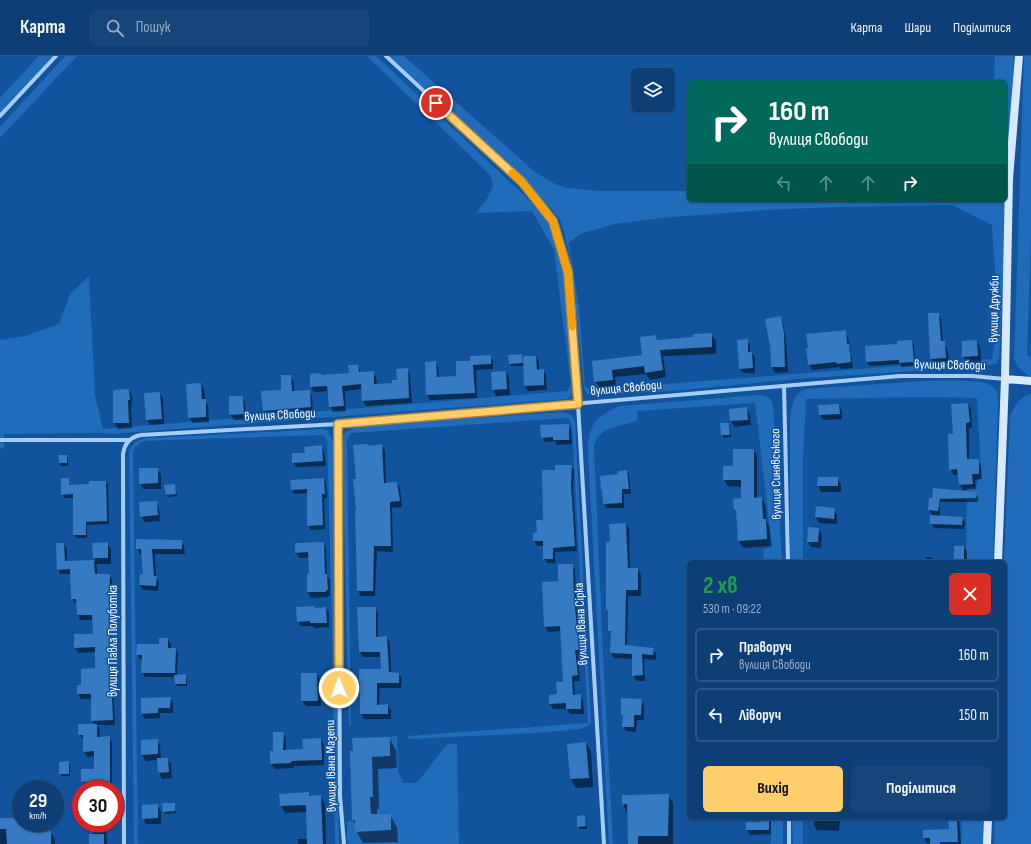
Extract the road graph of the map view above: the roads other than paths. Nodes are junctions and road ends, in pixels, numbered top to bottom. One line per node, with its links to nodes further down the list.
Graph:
1 (56, 56): 4 (street)
2 (386, 56): 8 (street, вулиця Івана Сірка)
3 (1019, 56): 5 (street, вулиця Дружби)
4 (0, 116)
5 (1005, 379): 6 (street, вулиця Свободи); 7 (street, вулиця Свободи); 13 (street, вулиця Дружби)
6 (1031, 381)
7 (784, 386): 8 (street, вулиця Свободи); 12 (street, вулиця Синявського)
8 (578, 404): 9 (street, вулиця Свободи); 18 (street, вулиця Івана Сірка)
9 (338, 424): 11 (street, вулиця Свободи); 17 (street, вулиця Івана Мазепи)
10 (0, 440): 11 (street, вулиця Свободи)
11 (129, 440): 16 (street, вулиця Павла Полуботка)
12 (788, 560)
13 (998, 560)
14 (789, 820): 19 (street)
15 (988, 820): 20 (street)
16 (124, 844)
17 (344, 844)
18 (604, 844)
19 (789, 844)
20 (987, 844)

